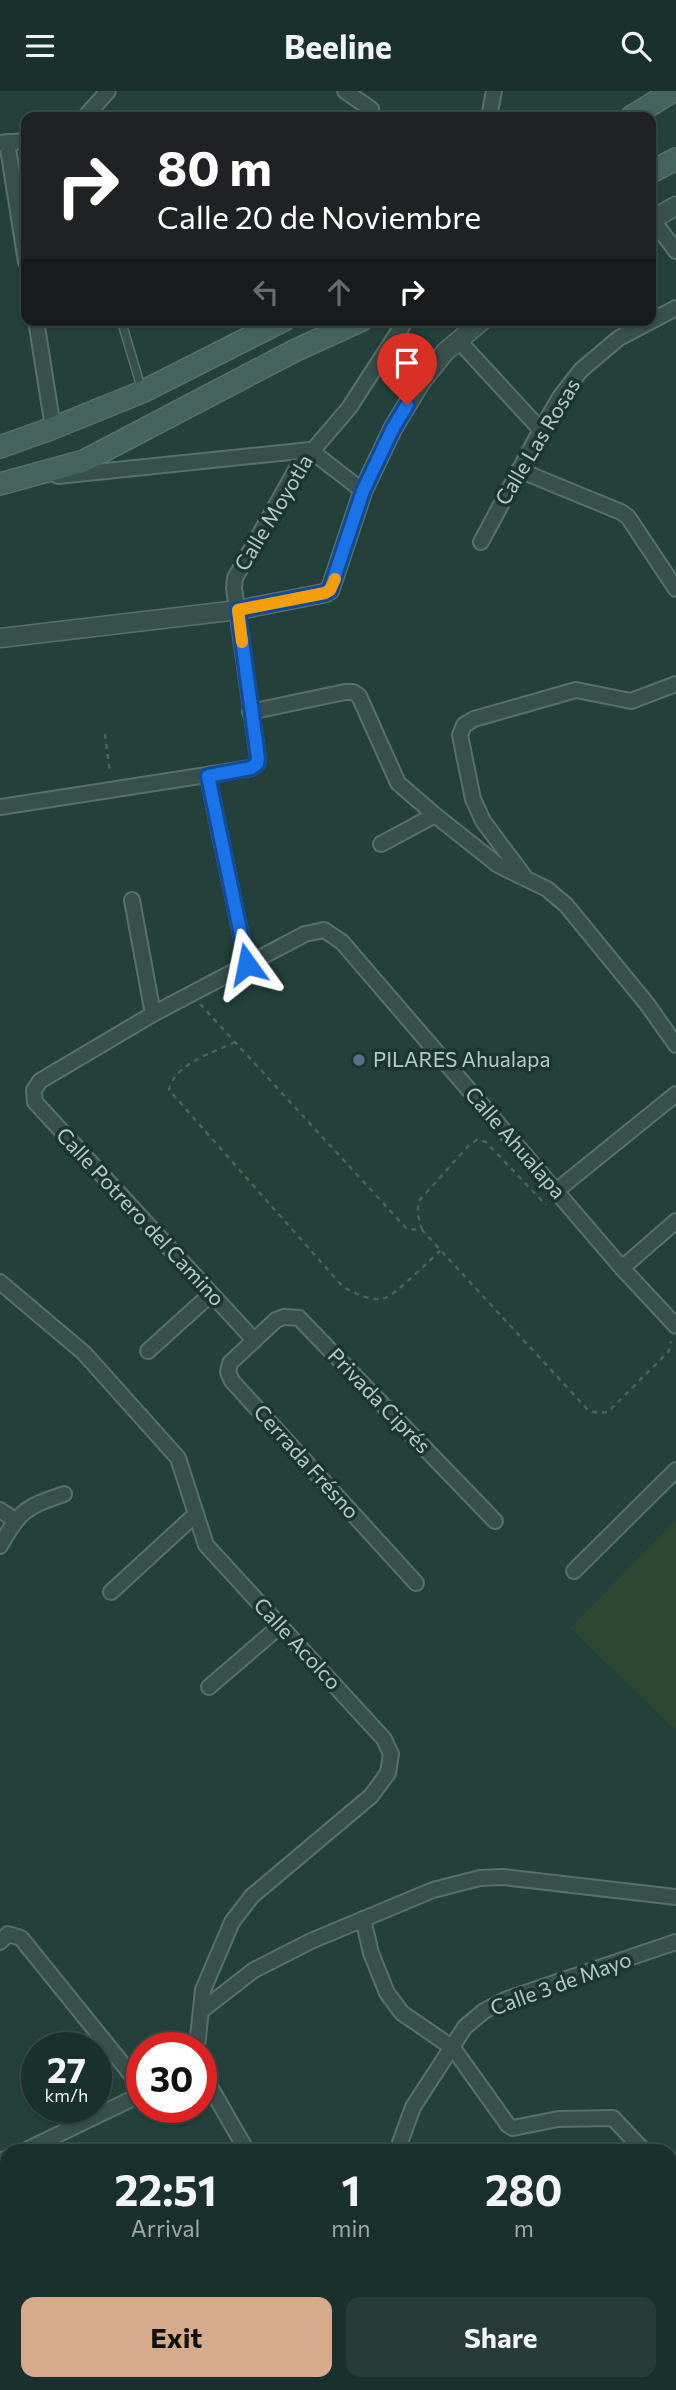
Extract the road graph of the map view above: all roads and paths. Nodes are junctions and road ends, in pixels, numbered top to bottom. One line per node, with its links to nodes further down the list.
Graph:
1 (108, 91): 5 (street)
2 (345, 91): 6 (street)
3 (494, 91): 7 (street)
4 (673, 91): 8 (main road)
5 (89, 112)
6 (371, 112)
7 (490, 112)
8 (639, 112)
9 (21, 141): 10 (street)
10 (3, 142): 18 (street)
11 (676, 159): 13 (main road)
12 (676, 168): 14 (main road)
13 (656, 170)
14 (656, 172)
15 (676, 206): 16 (street)
16 (656, 218)
17 (656, 225): 19 (street)
18 (21, 236)
19 (676, 251)
20 (676, 308): 21 (street, Calle Las Rosas)
21 (656, 319)
22 (37, 326): 31 (street)
23 (123, 326): 30 (lane)
24 (272, 326): 30 (main road)
25 (349, 326): 37 (main road)
26 (402, 326): 34 (street, Calle Moyotla)
27 (473, 326): 29 (street)
28 (642, 326): 32 (street, Calle Las Rosas)
29 (458, 340): 32 (street); 38 (street)
30 (142, 392): 31 (main road)
31 (53, 428): 33 (main road)
32 (541, 430): 36 (street, Calle Las Rosas)
33 (0, 447)
34 (310, 450): 37 (street); 38 (street); 41 (street, Calle Moyotla)
35 (0, 462): 37 (main road)
36 (519, 470): 39 (street, Calle Las Rosas); 40 (street)
37 (6, 483)
38 (363, 491): 41 (street)
39 (481, 542)
40 (674, 582)
41 (238, 610): 42 (street); 44 (street, Calle Moyotla)
42 (0, 638)
43 (676, 684): 51 (street)
44 (250, 712): 46 (street, Calle Moyotla); 49 (street)
45 (105, 734): 47 (path)
46 (208, 776): 47 (street); 53 (street)
47 (113, 790): 48 (street)
48 (0, 807)
49 (435, 815): 50 (street); 51 (street)
50 (381, 844)
51 (525, 877): 57 (street)
52 (132, 900): 55 (street)
53 (247, 964): 54 (street, Calle Ahualapa); 60 (street, Calle Ahualapa)
54 (191, 994): 55 (street, Calle Ahualapa); 56 (path)
55 (153, 1014): 58 (street, Calle Ahualapa)
56 (235, 1042): 63 (path); 64 (path)
57 (676, 1045)
58 (34, 1090): 67 (street, Calle Potrero del Camino)
59 (676, 1094): 60 (street)
60 (556, 1191): 65 (street, Calle Ahualapa)
61 (552, 1212): 63 (path)
62 (676, 1220): 65 (street)
63 (422, 1230): 64 (path)
64 (441, 1250): 68 (path)
65 (622, 1268): 68 (street, Calle Ahualapa)
66 (0, 1282): 74 (street, Calle Acolco)
67 (211, 1294): 69 (street, Calle Potrero del Camino); 70 (street)
68 (671, 1329)
69 (254, 1340): 76 (street, Privada Ciprés); 79 (street, Cerrada Frésno)
70 (148, 1351)
71 (676, 1470): 78 (street)
72 (64, 1493): 75 (street)
73 (0, 1510): 75 (street)
74 (196, 1514): 80 (street); 81 (street, Calle Acolco)
75 (15, 1520): 77 (street)
76 (495, 1521)
77 (0, 1546)
78 (574, 1571)
79 (416, 1583)
80 (111, 1592)
81 (280, 1626): 82 (street); 87 (street, Calle Acolco)
82 (209, 1687)
83 (676, 1897): 84 (street)
84 (363, 1919): 87 (street); 89 (street)
85 (0, 1942): 90 (street)
86 (676, 1942): 89 (street, Calle 3 de Mayo)
87 (201, 2011): 88 (street)
88 (199, 2032)
89 (453, 2047): 95 (street, Calle 3 de Mayo); 96 (street)
90 (126, 2068)
91 (217, 2099): 94 (street)
92 (126, 2102): 93 (street)
93 (38, 2144)
94 (243, 2144)
95 (400, 2144)
96 (637, 2144)

